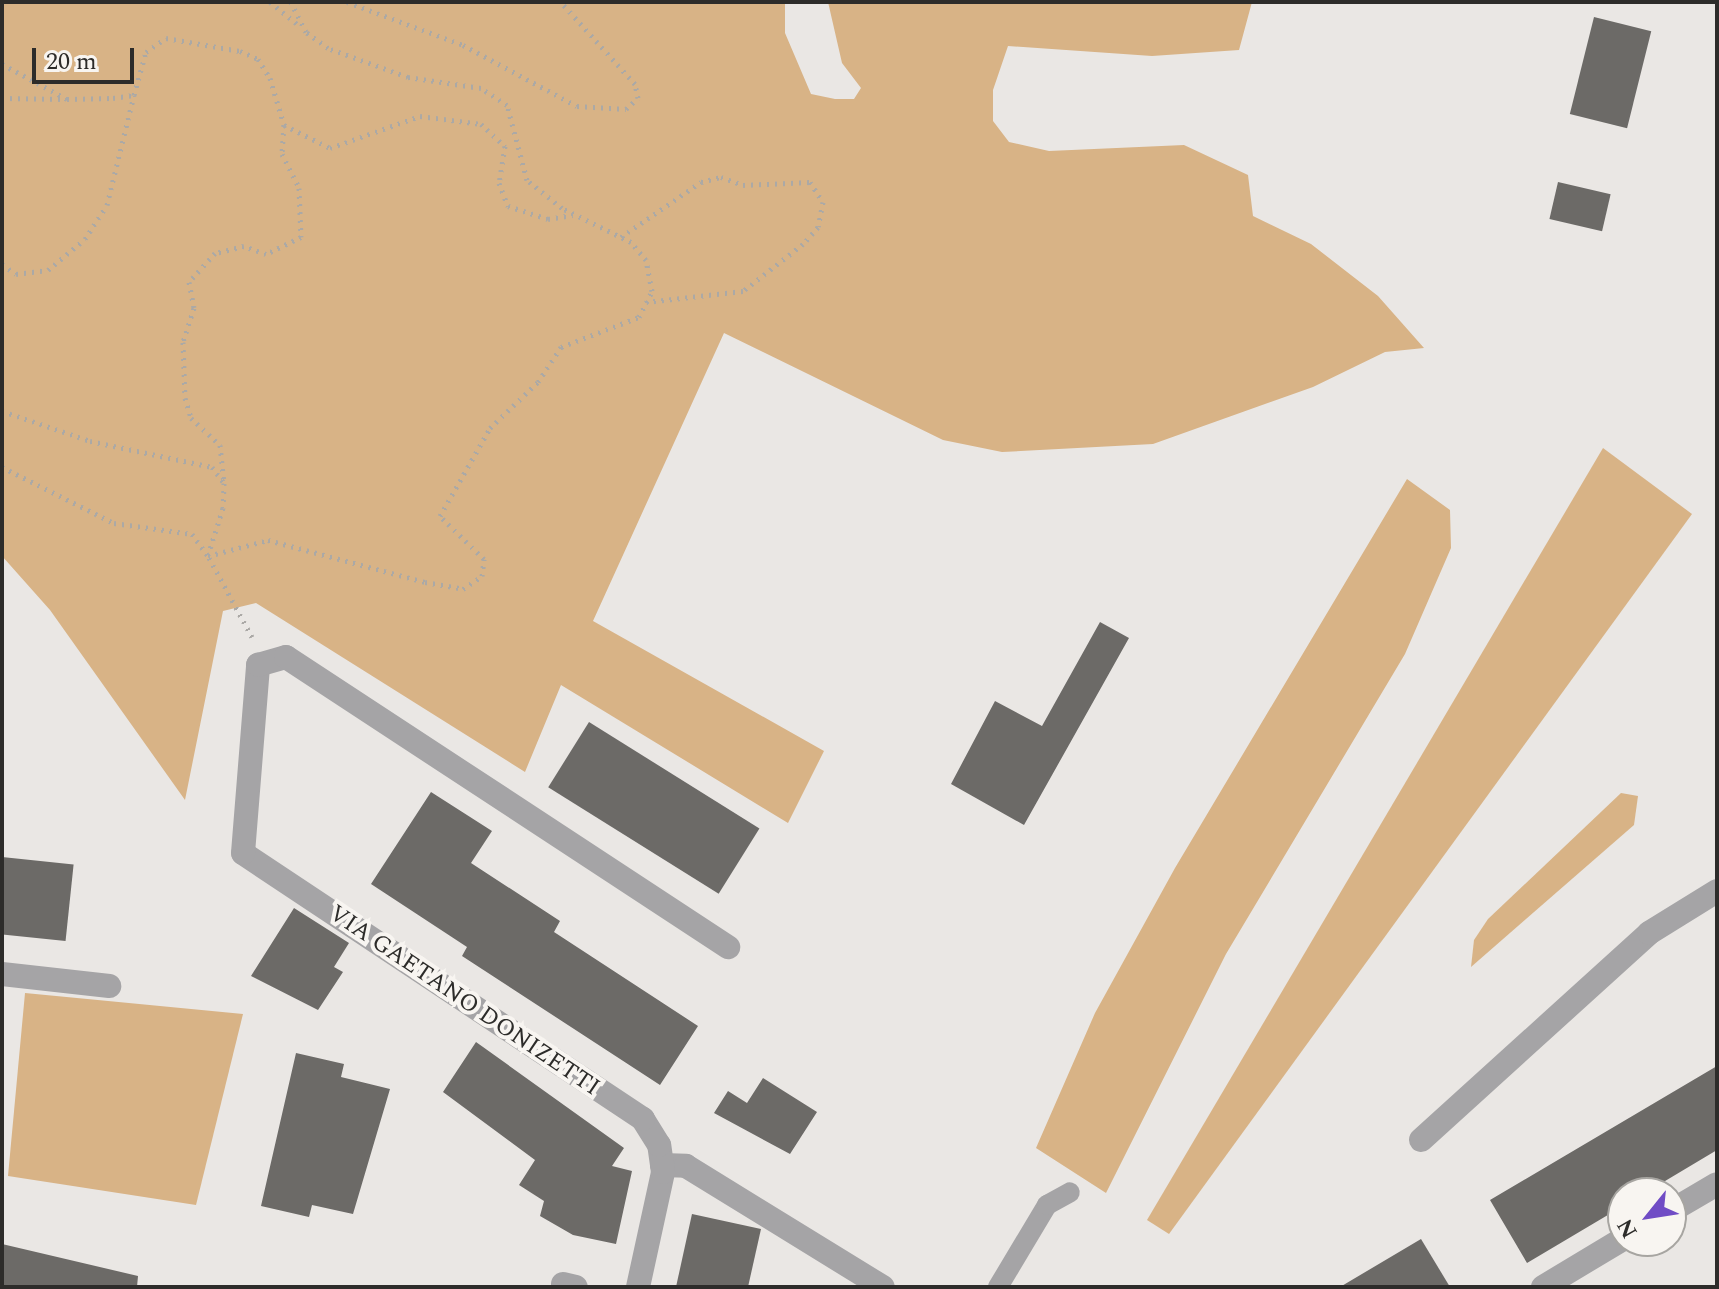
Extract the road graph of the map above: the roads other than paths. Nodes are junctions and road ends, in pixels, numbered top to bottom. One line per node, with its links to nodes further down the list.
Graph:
1 (1717, 891): 5 (street)
2 (728, 947): 6 (street, VIA GAETANO DONIZETTI)
3 (2, 974): 4 (street)
4 (109, 986)
5 (1421, 1140)
6 (662, 1165): 11 (street); 12 (street)
7 (1717, 1184): 9 (street)
8 (1070, 1192): 13 (lane)
9 (1687, 1202)
10 (1607, 1249): 14 (street)
11 (638, 1287)
12 (883, 1287)
13 (998, 1287)
14 (1543, 1287)

